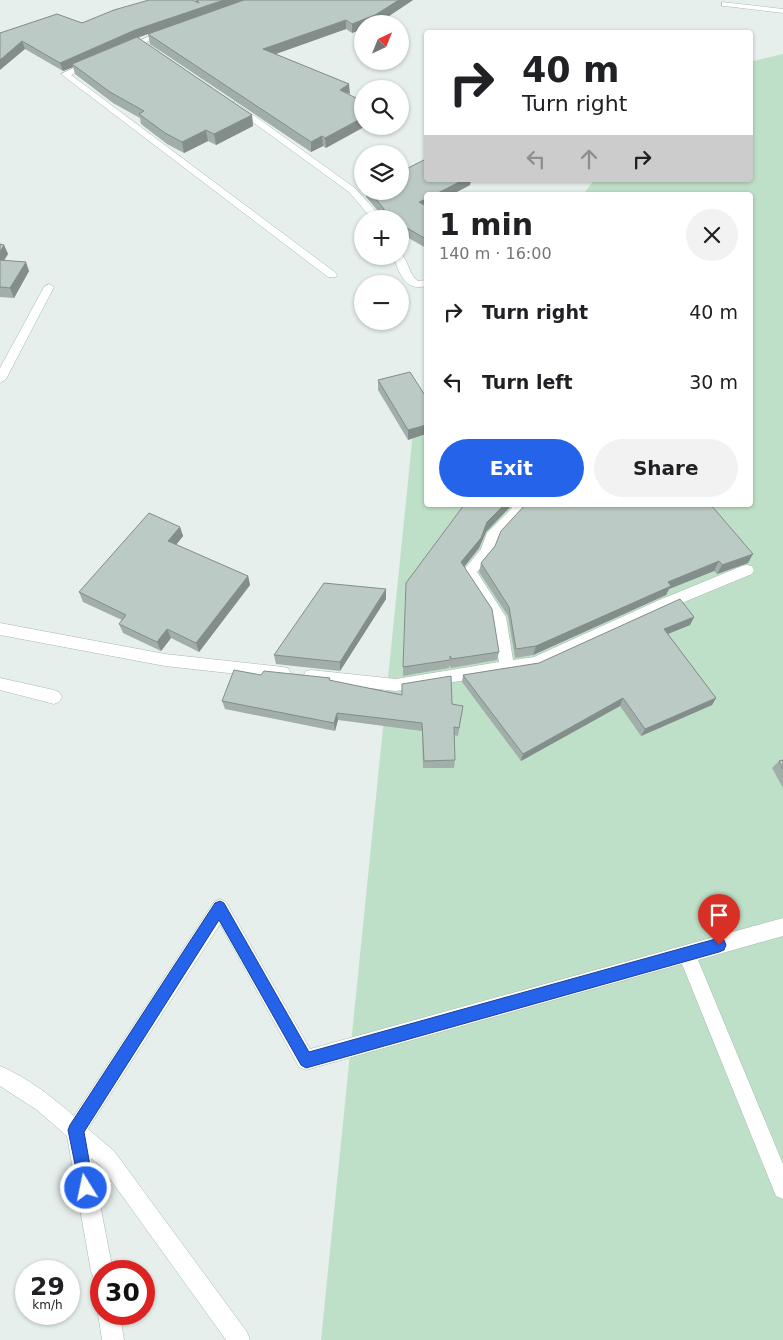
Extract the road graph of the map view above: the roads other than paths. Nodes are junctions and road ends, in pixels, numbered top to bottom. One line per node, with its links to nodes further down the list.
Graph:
1 (725, 4): 2 (street)
2 (783, 11)
3 (178, 28): 4 (street)
4 (166, 59)
5 (98, 60): 9 (street)
6 (230, 102): 7 (street)
7 (370, 210)
8 (402, 265): 10 (street)
9 (332, 276)
10 (424, 284)
11 (49, 287): 12 (street)
12 (0, 379)
13 (518, 507): 16 (street)
14 (747, 570): 16 (street)
15 (0, 629): 16 (street)
16 (507, 668)
17 (0, 684): 18 (street)
18 (54, 697)
19 (783, 927): 20 (street)
20 (687, 954): 22 (street); 23 (street)
21 (0, 1076): 22 (street)
22 (76, 1130): 24 (street); 27 (street)
23 (783, 1189)
24 (100, 1260)
25 (111, 1325): 26 (street)
26 (113, 1340)
27 (239, 1340)

